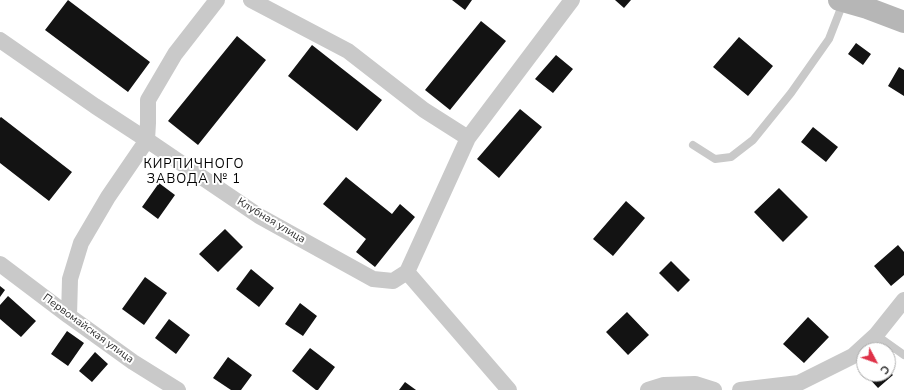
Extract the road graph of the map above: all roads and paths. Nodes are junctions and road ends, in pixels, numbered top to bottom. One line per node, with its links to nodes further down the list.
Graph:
1 (217, 0): 8 (street)
2 (251, 0): 7 (street)
3 (572, 0): 7 (street)
4 (842, 0): 5 (street); 9 (lane)
5 (904, 22)
6 (0, 40): 8 (street, Клубная улица)
7 (468, 138): 11 (street)
8 (147, 140): 11 (street, Клубная улица); 13 (street)
9 (693, 145)
10 (0, 264): 13 (street, Первомайская улица)
11 (407, 272): 18 (street)
12 (904, 300): 14 (street)
13 (69, 316): 17 (street, Первомайская улица)
14 (876, 335): 15 (lane); 16 (street)
15 (904, 355)
16 (796, 387): 21 (street)
17 (178, 390)
18 (509, 390)
19 (648, 390): 20 (street)
20 (714, 390)
21 (740, 390)

